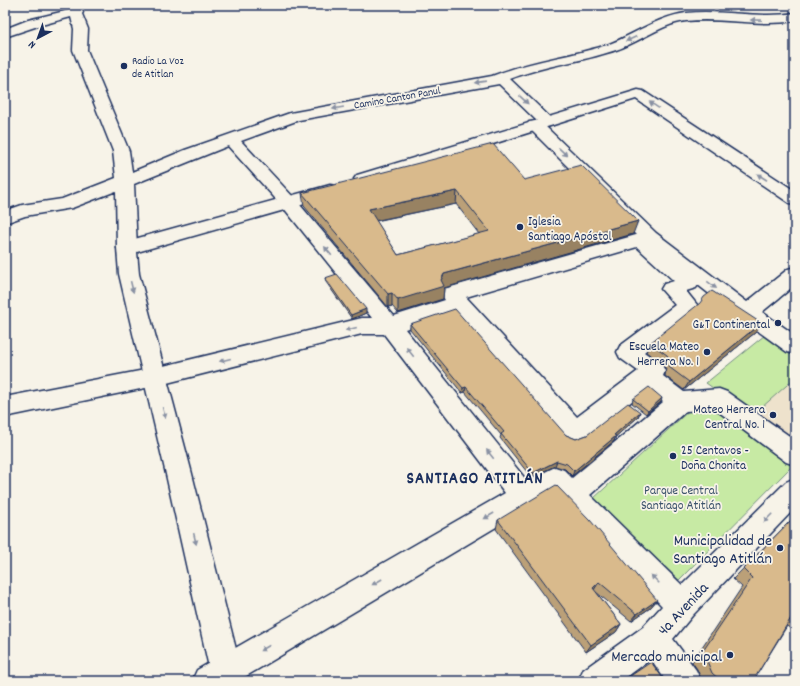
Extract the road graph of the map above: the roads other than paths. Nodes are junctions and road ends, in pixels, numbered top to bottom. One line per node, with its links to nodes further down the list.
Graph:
1 (75, 8): 3 (street); 7 (street)
2 (795, 17): 4 (street, Camino Canton Panul, one-way to 4)
3 (5, 33)
4 (501, 78): 5 (street, one-way to 5); 6 (street, Camino Canton Panul, one-way to 6)
5 (541, 123): 8 (street, one-way to 5); 9 (street); 14 (street, one-way to 14)
6 (231, 140): 7 (street, Camino Canton Panul); 9 (street)
7 (125, 181): 10 (street, Camino Canton Panul); 11 (street)
8 (795, 198)
9 (289, 203): 11 (street); 15 (street, one-way to 9)
10 (5, 217)
11 (127, 248): 17 (street, one-way to 17)
12 (795, 274): 14 (street)
13 (459, 303): 15 (street); 18 (street); 18 (street)
14 (747, 313): 16 (street)
15 (390, 326): 17 (street, one-way to 17); 24 (street, one-way to 15)
16 (795, 346)
17 (155, 377): 20 (street); 27 (street, one-way to 27)
18 (648, 377): 19 (street)
19 (680, 402): 21 (street); 23 (street)
20 (5, 407)
21 (795, 454)
22 (795, 490): 25 (street, 4a Avenida, one-way to 25)
23 (571, 495): 24 (street); 25 (street, one-way to 23)
24 (523, 496): 27 (street, one-way to 27)
25 (682, 606): 26 (street, 4a Avenida)
26 (654, 638): 28 (street, 4a Avenida); 29 (street)
27 (221, 678)
28 (594, 681)
29 (685, 681)

